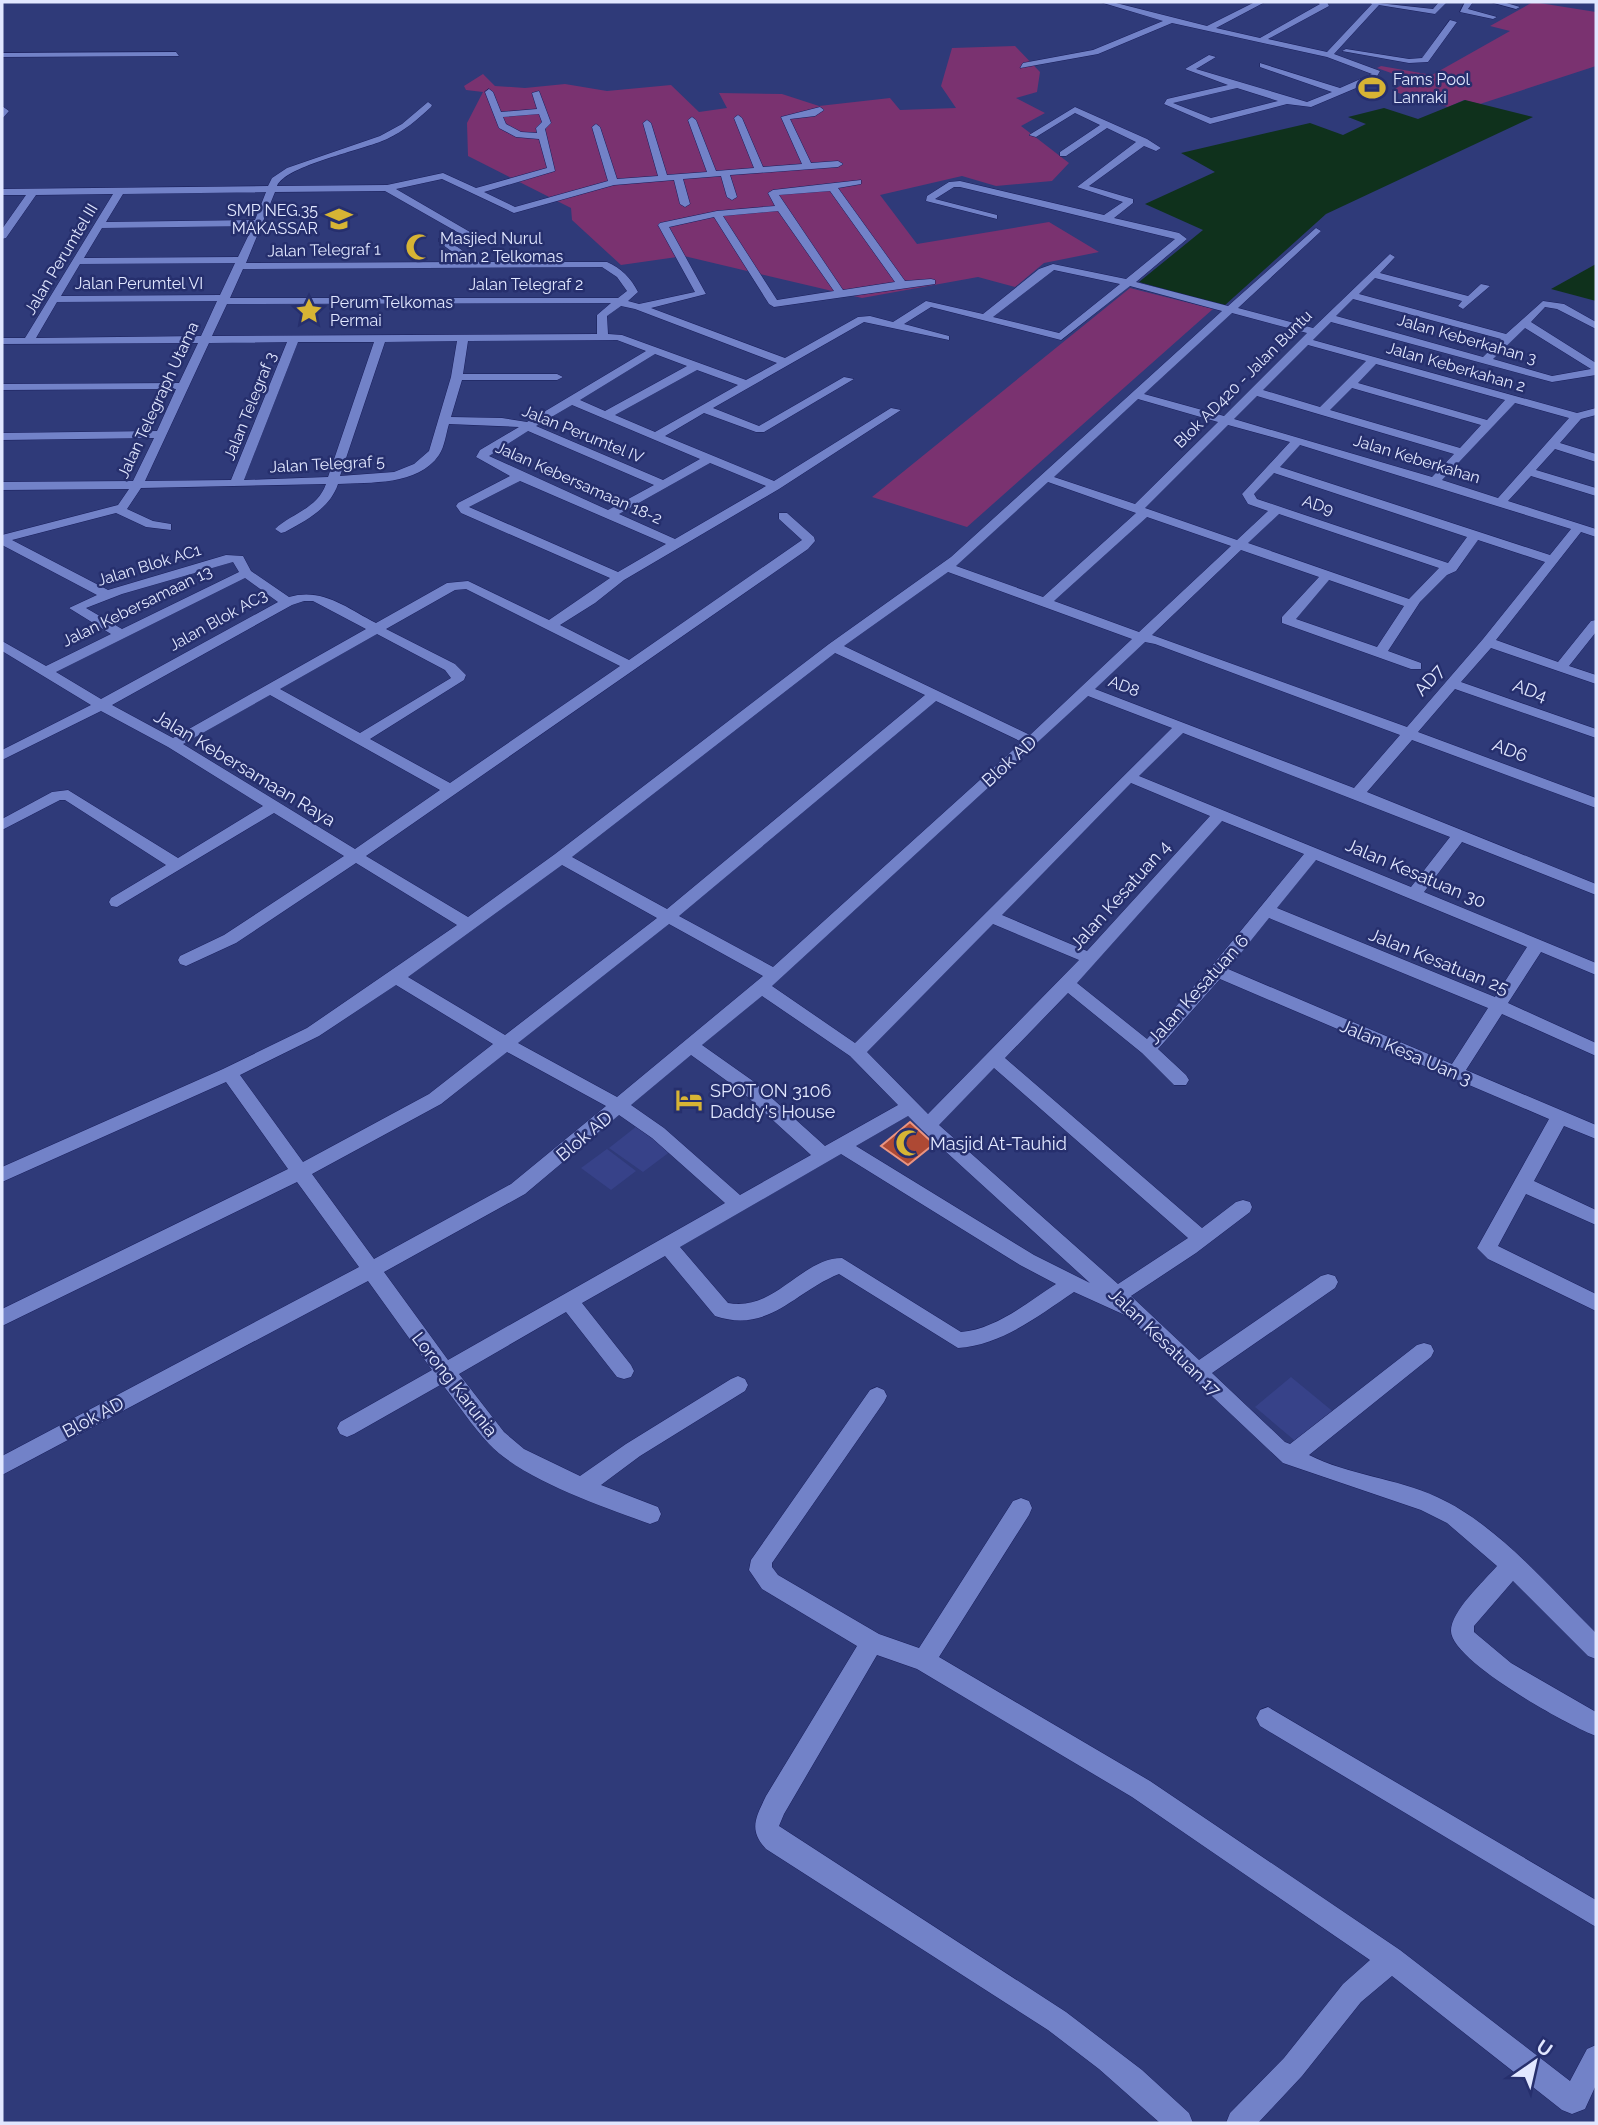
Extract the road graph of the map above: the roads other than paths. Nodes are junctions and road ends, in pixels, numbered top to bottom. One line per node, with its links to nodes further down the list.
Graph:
1 (1104, 2): 10 (street)
2 (1261, 2): 12 (street)
3 (1320, 2): 13 (street)
4 (1376, 2): 5 (street); 14 (street)
5 (1443, 2)
6 (1469, 2): 9 (street)
7 (1494, 2): 8 (street)
8 (1516, 7)
9 (1493, 18)
10 (1173, 20): 12 (street); 19 (street)
11 (1453, 22): 14 (street)
12 (1209, 28): 13 (street)
13 (1263, 39): 14 (street)
14 (1332, 52): 22 (street)
15 (2, 54): 16 (street)
16 (176, 54)
17 (1212, 57): 20 (street)
18 (1263, 65): 22 (street)
19 (1023, 66)
20 (1239, 85): 24 (street); 24 (street)
21 (488, 92): 28 (street)
22 (1342, 92): 24 (street)
23 (536, 93): 27 (street)
24 (1287, 101)
25 (428, 105): 53 (street)
26 (820, 110): 40 (street)
27 (541, 111): 28 (street); 35 (street)
28 (497, 114): 35 (street)
29 (738, 118): 43 (street)
30 (692, 120): 45 (street)
31 (647, 124): 47 (street)
32 (1108, 124): 34 (street); 36 (street); 38 (street)
33 (596, 127): 48 (street)
34 (1033, 135)
35 (543, 136): 54 (street)
36 (1144, 141): 37 (street); 63 (street)
37 (1156, 148)
38 (1063, 154)
39 (838, 164): 41 (street)
40 (808, 166): 41 (street); 42 (street)
41 (820, 166): 51 (street)
42 (774, 169): 43 (street); 50 (street)
43 (761, 170): 44 (street)
44 (724, 172): 45 (street); 58 (street)
45 (712, 173): 46 (street)
46 (677, 176): 47 (street); 59 (street)
47 (663, 177): 48 (street)
48 (613, 182): 54 (street)
49 (858, 182): 51 (street)
50 (782, 187)
51 (832, 187): 60 (street); 77 (street)
52 (387, 188): 53 (street); 54 (street); 67 (street)
53 (271, 190): 57 (street); 64 (street, Jalan Telegraph Utama)
54 (476, 191)
55 (2, 192): 56 (street)
56 (33, 192): 57 (street); 68 (street)
57 (119, 192): 65 (street, Jalan Perumtel III)
58 (732, 197)
59 (685, 204)
60 (781, 208): 61 (street); 79 (street)
61 (717, 214): 79 (street); 85 (street)
62 (994, 217): 63 (street)
63 (1107, 218): 76 (street)
64 (259, 223): 65 (street); 72 (street, Jalan Telegraph Utama)
65 (101, 225): 71 (street, Jalan Perumtel III)
66 (1316, 231): 86 (street)
67 (466, 234)
68 (2, 236)
69 (443, 240): 73 (street)
70 (1390, 257): 74 (street, Blok AD420 - Jalan Buntu)
71 (79, 261): 72 (street, Jalan Telegraf 1); 81 (street, Jalan Perumtel III)
72 (240, 263): 73 (street, Jalan Telegraf 1); 82 (street, Jalan Telegraph Utama)
73 (477, 264): 84 (street, Jalan Telegraf 1)
74 (1374, 274): 80 (street, Blok AD420 - Jalan Buntu); 83 (street)
75 (931, 282): 77 (street)
76 (1129, 283): 86 (street, Jalan Keberkahan 2); 87 (street, Jalan Keberkahan 2); 87 (street)
77 (902, 284): 79 (street)
78 (1485, 286): 83 (street)
79 (841, 294)
80 (1353, 296): 88 (street, Blok AD420 - Jalan Buntu); 89 (street)
81 (55, 299): 82 (street, Jalan Perumtel VI); 102 (street, Jalan Perumtel III)
82 (222, 300): 84 (street, Jalan Telegraf 2); 99 (street, Jalan Telegraph Utama)
83 (1470, 300): 89 (street)
84 (620, 301): 85 (street, Jalan Telegraf 2); 93 (street)
85 (639, 306): 106 (street, Jalan Telegraf 2)
86 (1228, 309): 94 (street, Jalan Keberkahan 2); 117 (street)
87 (986, 317): 91 (street)
88 (1330, 318): 94 (street, Blok AD420 - Jalan Buntu); 105 (street, Jalan Keberkahan 3)
89 (1448, 321): 95 (street)
90 (1523, 322): 92 (street); 95 (street); 108 (street)
91 (894, 326): 97 (street); 106 (street)
92 (1596, 326)
93 (603, 336): 96 (street); 103 (street)
94 (1310, 337): 104 (street, Jalan Keberkahan 2); 116 (street, Blok AD420 - Jalan Buntu)
95 (1506, 337): 105 (street)
96 (463, 338): 98 (street); 109 (street, Jalan Telegraf 5)
97 (945, 338)
98 (380, 339): 100 (street); 142 (street)
99 (204, 340): 100 (street); 102 (street); 114 (street, Jalan Telegraph Utama)
100 (294, 340): 144 (street, Jalan Telegraf 3)
101 (2, 341): 102 (street)
102 (29, 341)
103 (655, 350): 107 (street); 119 (street)
104 (1374, 360): 113 (street); 118 (street, Jalan Keberkahan 2)
105 (1486, 360): 108 (street, Jalan Keberkahan 3)
106 (786, 362): 112 (street)
107 (696, 366): 112 (street); 124 (street)
108 (1596, 370)
109 (457, 377): 110 (street); 126 (street, Jalan Telegraf 5)
110 (557, 377)
111 (848, 379): 120 (street)
112 (746, 384): 120 (street)
113 (1350, 384): 122 (street); 128 (street)
114 (183, 386): 115 (street); 130 (street, Jalan Telegraph Utama)
115 (2, 387)
116 (1256, 391): 122 (street); 127 (street, Blok AD420 - Jalan Buntu)
117 (1135, 394): 127 (street, Jalan Keberkahan); 141 (street)
118 (1513, 399): 125 (street, Jalan Keberkahan 2); 128 (street)
119 (572, 401): 124 (street); 129 (street)
120 (704, 409): 132 (street)
121 (895, 410): 148 (street)
122 (1323, 411): 135 (street)
123 (1596, 411): 125 (street)
124 (604, 416): 132 (street)
125 (1577, 417): 134 (street)
126 (445, 420): 129 (street, Jalan Perumtel IV); 142 (street, Jalan Telegraf 5)
127 (1227, 420): 133 (street, Jalan Keberkahan); 153 (street, Blok AD420 - Jalan Buntu)
128 (1489, 424): 135 (street)
129 (529, 427): 140 (street, Jalan Kebersamaan 18-2); 145 (street, Jalan Perumtel IV)
130 (160, 435): 131 (street); 147 (street, Jalan Telegraph Utama)
131 (2, 436)
132 (654, 437): 137 (street)
133 (1298, 440): 138 (street, AD9); 143 (street, Jalan Keberkahan)
134 (1553, 445): 136 (street); 139 (street)
135 (1462, 452): 143 (street)
136 (1596, 458)
137 (709, 459): 145 (street); 148 (street)
138 (1271, 468): 152 (street, AD9); 160 (street)
139 (1529, 472): 149 (street); 150 (street)
140 (520, 476): 154 (street, Jalan Kebersamaan 18-2); 170 (street)
141 (1044, 477): 153 (street); 166 (street)
142 (334, 480): 144 (street, Jalan Telegraf 5); 158 (street)
143 (1435, 481): 150 (street, Jalan Keberkahan)
144 (236, 484): 147 (street, Jalan Telegraf 5)
145 (665, 485): 154 (street)
146 (2, 486): 147 (street, Jalan Telegraf 5)
147 (137, 486): 151 (street, Jalan Telegraph Utama)
148 (775, 486): 162 (street)
149 (1596, 492)
150 (1501, 502): 157 (street, Jalan Keberkahan)
151 (119, 510): 156 (street); 161 (street)
152 (1276, 510): 163 (street, AD8); 167 (street, AD9)
153 (1147, 513): 163 (street); 172 (street, Blok AD420 - Jalan Buntu)
154 (610, 514): 162 (street, Jalan Kebersamaan 18-2)
155 (783, 516): 184 (street)
156 (167, 527)
157 (1579, 527): 159 (street, Jalan Keberkahan); 165 (street, AD7)
158 (281, 529)
159 (1596, 533)
160 (1475, 535): 165 (street); 167 (street)
161 (2, 540): 171 (street)
162 (676, 544): 170 (street)
163 (1240, 546): 169 (street); 179 (street, AD8)
164 (231, 558): 168 (street, Jalan Blok AC3); 171 (street, Jalan Blok AC1)
165 (1552, 560): 180 (street, AD7)
166 (951, 563): 172 (street, AD6); 182 (street)
167 (1451, 568): 174 (street)
168 (246, 573): 173 (street, Jalan Blok AC3); 178 (street, Jalan Kebersamaan 13)
169 (1327, 575): 174 (street); 183 (street)
170 (619, 577): 175 (street)
171 (108, 595): 178 (street, Jalan Blok AC1)
172 (1048, 598): 179 (street, AD6)
173 (287, 602): 176 (street); 193 (street, Jalan Blok AC3)
174 (1413, 605): 183 (street)
175 (550, 625): 176 (street); 184 (street)
176 (376, 629): 190 (street); 198 (street)
177 (1594, 632): 186 (street)
178 (119, 634): 187 (street, Jalan Kebersamaan 13)
179 (1150, 636): 191 (street, AD8); 195 (street, AD6)
180 (1488, 642): 186 (street); 189 (street, AD7)
181 (2, 645): 187 (street, Jalan Kebersamaan Raya)
182 (834, 647): 192 (street); 213 (street)
183 (1380, 653): 185 (street)
184 (631, 666): 204 (street)
185 (1416, 666)
186 (1562, 667): 188 (street)
187 (45, 672): 193 (street, Jalan Kebersamaan Raya)
188 (1596, 680)
189 (1452, 682): 195 (street, AD7); 196 (street, AD4)
190 (270, 689): 198 (street); 200 (street)
191 (1085, 690): 194 (street, AD8); 199 (street, Blok AD)
192 (934, 695): 199 (street); 220 (street)
193 (101, 705): 200 (street, Jalan Kebersamaan Raya); 201 (street, Jalan Blok AC3)
194 (1181, 726): 203 (street); 205 (street, AD8)
195 (1409, 733): 205 (street, AD7); 206 (street, AD6)
196 (1596, 734)
197 (2, 739): 201 (street)
198 (360, 739): 204 (street)
199 (1032, 741): 228 (street, Blok AD)
200 (173, 744): 207 (street, Jalan Kebersamaan Raya)
201 (16, 748): 202 (street, Jalan Blok AC3)
202 (2, 755)
203 (1129, 777): 208 (street); 219 (street)
204 (453, 791): 212 (street)
205 (1357, 794): 210 (street, AD8)
206 (1596, 803)
207 (272, 807): 212 (street, Jalan Kebersamaan Raya); 214 (street)
208 (1220, 814): 211 (street, Jalan Kesatuan 30); 223 (street, Jalan Kesatuan 4)
209 (2, 825): 214 (street)
210 (1459, 835): 215 (street, AD8); 216 (street)
211 (1314, 852): 216 (street, Jalan Kesatuan 30); 218 (street, Jalan Kesatuan 6)
212 (354, 857): 221 (street, Jalan Kebersamaan Raya); 224 (street)
213 (561, 858): 220 (street, Jalan Kesatuan 17); 221 (street)
214 (176, 864): 217 (street)
215 (1596, 890)
216 (1415, 893): 222 (street, Jalan Kesatuan 30)
217 (117, 902)
218 (1266, 910): 226 (street, Jalan Kesatuan 6); 230 (street, Jalan Kesatuan 25)
219 (990, 916): 223 (street); 235 (street)
220 (668, 918): 228 (street, Jalan Kesatuan 17); 231 (street)
221 (468, 925): 227 (street)
222 (1537, 945): 225 (street, Jalan Kesatuan 30); 230 (street)
223 (1088, 958): 229 (street, Jalan Kesatuan 4)
224 (186, 960)
225 (1596, 970)
226 (1217, 971): 233 (street, Jalan Kesatuan 6); 238 (street, Jalan Kesa Uan 3)
227 (396, 977): 231 (street); 237 (street)
228 (768, 981): 232 (street, Blok AD); 235 (street, Jalan Kesatuan 17)
229 (1067, 984): 233 (street, Jalan Kesatuan 6); 236 (street, Jalan Kesatuan 4)
230 (1497, 1005): 234 (street, Jalan Kesatuan 25); 238 (street)
231 (506, 1045): 240 (street); 246 (street)
232 (691, 1046): 240 (street, Blok AD); 245 (street)
233 (1148, 1049): 239 (street)
234 (1596, 1049)
235 (856, 1052): 241 (street, Jalan Kesatuan 17)
236 (995, 1059): 243 (street, Jalan Kesatuan 4); 252 (street)
237 (229, 1073): 246 (street, Lorong Karunia); 247 (street)
238 (1455, 1073): 242 (street, Jalan Kesa Uan 3)
239 (1180, 1080)
240 (620, 1106): 249 (street); 254 (street, Blok AD)
241 (909, 1107): 243 (street, Jalan Kesatuan 17); 245 (street)
242 (1560, 1116): 244 (street, Jalan Kesa Uan 3); 248 (street)
243 (928, 1125): 257 (street, Jalan Kesatuan 17)
244 (1596, 1132)
245 (832, 1151): 249 (street); 256 (street)
246 (300, 1172): 254 (street, Lorong Karunia); 261 (street)
247 (2, 1175)
248 (1521, 1184): 251 (street); 259 (street)
249 (737, 1203): 253 (street)
250 (1243, 1207): 252 (street)
251 (1596, 1218)
252 (1201, 1238): 257 (street)
253 (668, 1246): 256 (street); 258 (street)
254 (369, 1270): 263 (street, Lorong Karunia); 270 (street, Blok AD)
255 (1328, 1282): 265 (street)
256 (1073, 1283): 260 (street)
257 (1117, 1295): 260 (street, Jalan Kesatuan 17)
258 (569, 1301): 263 (street); 264 (street)
259 (1596, 1303)
260 (1133, 1312): 265 (street, Jalan Kesatuan 17)
261 (2, 1318)
262 (1424, 1351): 269 (street)
263 (443, 1371): 268 (street); 271 (street, Lorong Karunia)
264 (624, 1371)
265 (1197, 1372): 269 (street, Jalan Kesatuan 17)
266 (738, 1385): 271 (street)
267 (877, 1395): 275 (street)
268 (347, 1428)
269 (1290, 1457): 274 (street, Jalan Kesatuan 17)
270 (2, 1466)
271 (581, 1486): 273 (street, Lorong Karunia)
272 (1021, 1508): 277 (street)
273 (650, 1514)
274 (1512, 1565): 276 (street, Jalan Kesatuan 17); 279 (street)
275 (872, 1642): 277 (street); 283 (street)
276 (1596, 1648)
277 (924, 1661): 281 (street)
278 (1268, 1718): 280 (street)
279 (1596, 1725)
280 (1596, 1914)
281 (1391, 1959): 282 (street); 284 (street)
282 (1596, 2058)
283 (1179, 2123)
284 (1240, 2123)

